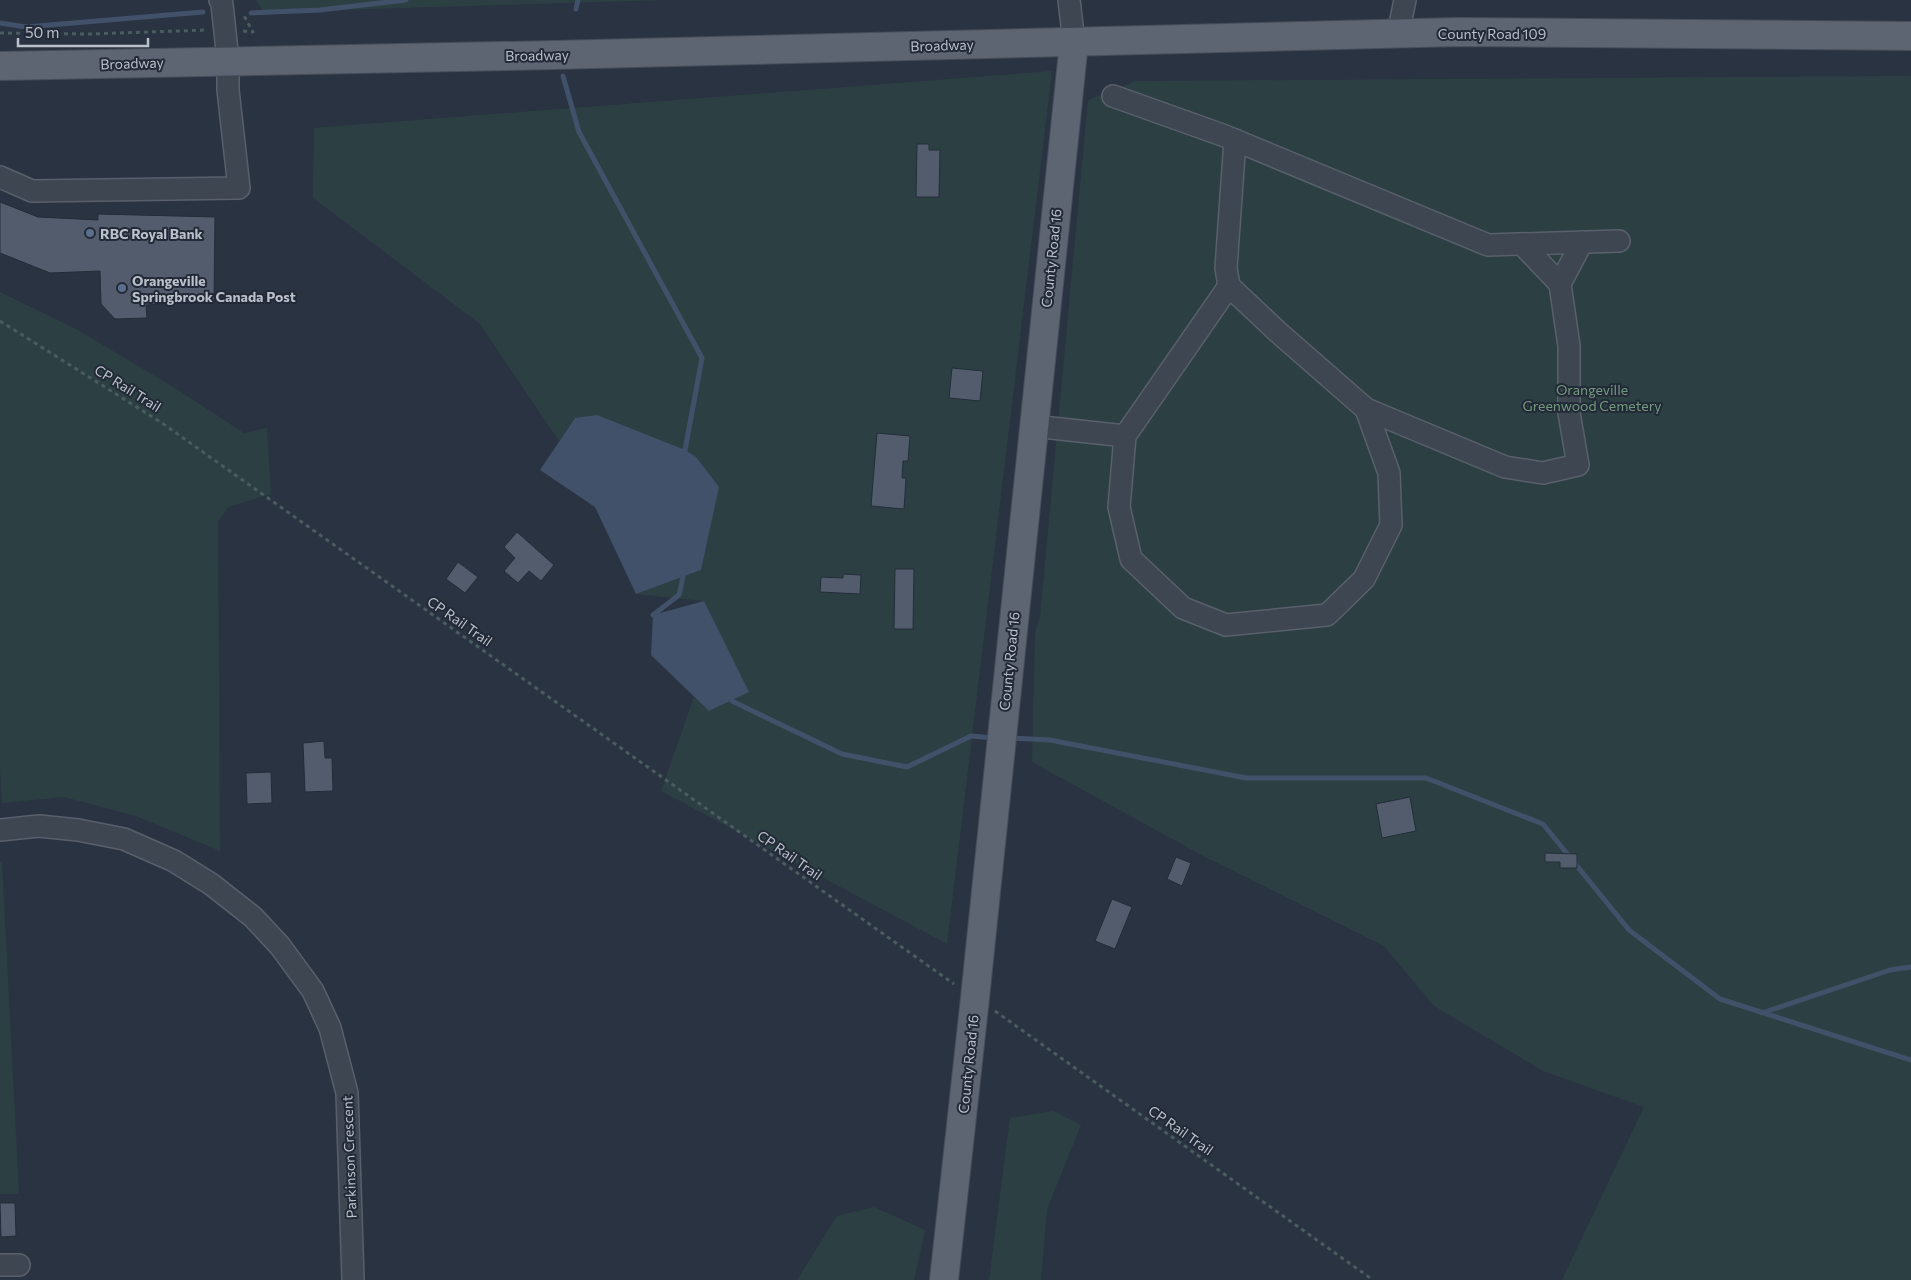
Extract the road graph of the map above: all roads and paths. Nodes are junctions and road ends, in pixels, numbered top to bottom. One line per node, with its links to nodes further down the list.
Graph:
1 (220, 0): 4 (street)
2 (1069, 0): 8 (street)
3 (1405, 0): 6 (street)
4 (224, 29): 5 (path); 9 (street)
5 (0, 33)
6 (1398, 34): 7 (main road, County Road 109); 8 (main road, County Road 109)
7 (1911, 36)
8 (1074, 42): 9 (main road, Broadway); 21 (main road, County Road 16)
9 (228, 60): 10 (main road, Broadway); 13 (street)
10 (0, 66)
11 (1113, 96): 12 (street)
12 (1235, 140): 16 (street); 18 (street)
13 (0, 177)
14 (1619, 241): 15 (street)
15 (1582, 242): 16 (street); 17 (street)
16 (1522, 244): 17 (street)
17 (1560, 284): 20 (street)
18 (1229, 286): 20 (street); 22 (street)
19 (0, 321): 24 (path, CP Rail Trail)
20 (1366, 409): 22 (street)
21 (1033, 426): 22 (street); 24 (main road, County Road 16)
22 (1125, 436)
23 (0, 830): 25 (street, Parkinson Crescent)
24 (975, 998): 26 (main road, County Road 16); 27 (path, CP Rail Trail)
25 (353, 1280)
26 (944, 1280)
27 (1373, 1280)

